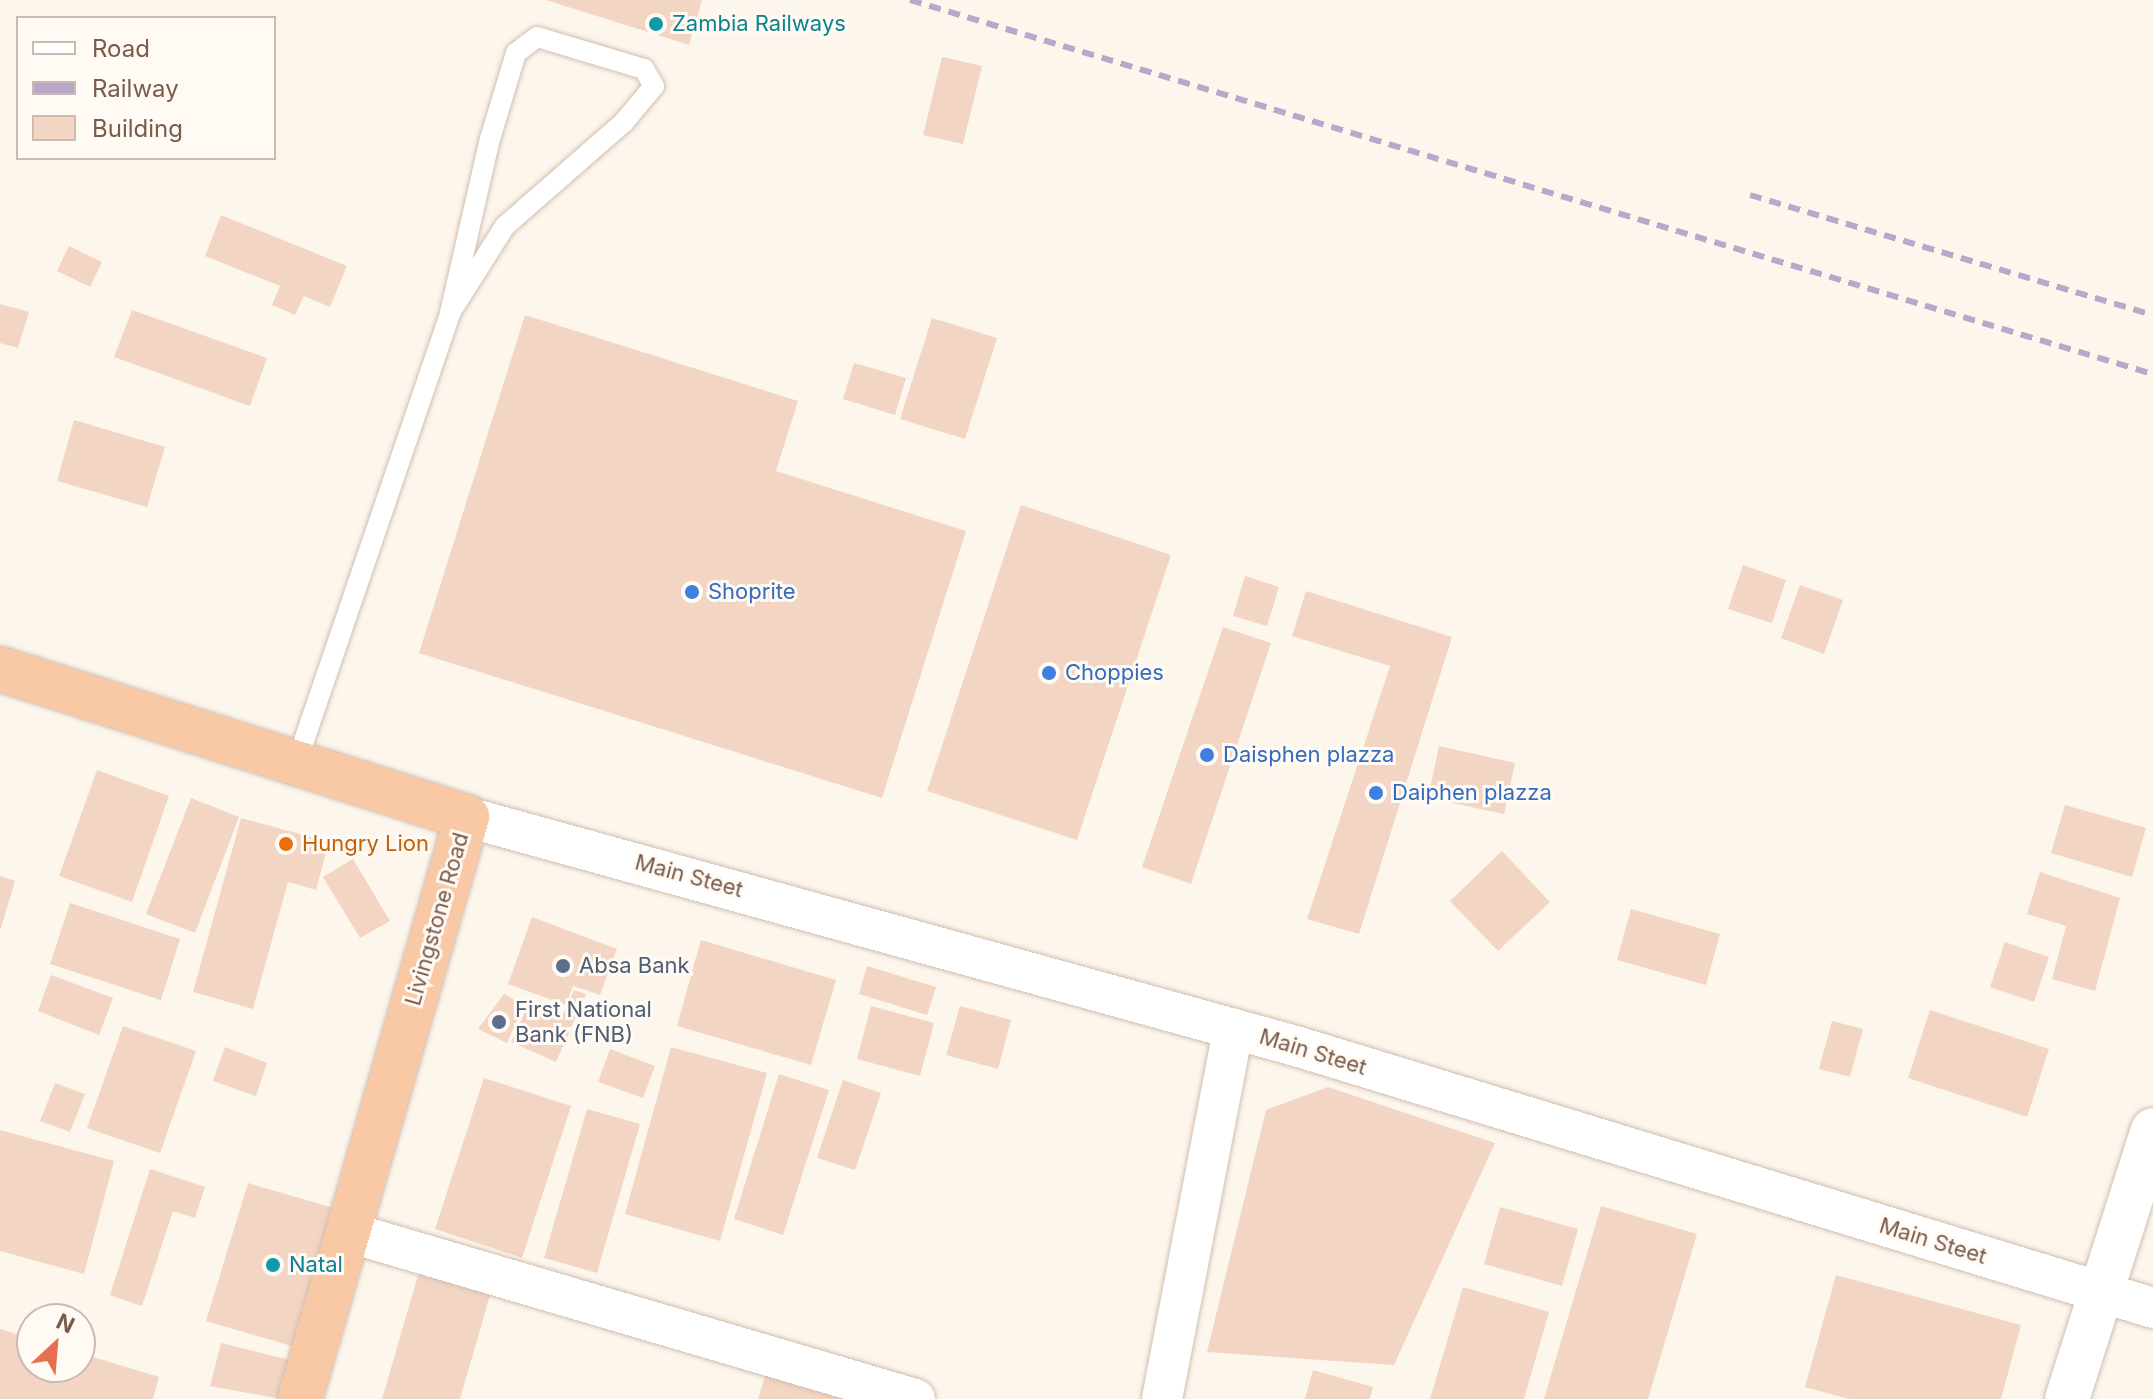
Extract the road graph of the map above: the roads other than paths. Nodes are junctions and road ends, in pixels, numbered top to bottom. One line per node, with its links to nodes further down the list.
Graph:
1 (450, 313): 1 (lane); 3 (lane)
2 (0, 669): 3 (highway, Livingstone Road)
3 (297, 761): 4 (highway, Livingstone Road)
4 (467, 817): 5 (street, Main Steet); 7 (highway, Livingstone Road)
5 (1233, 1029): 8 (street, Main Steet); 12 (street)
6 (2153, 1130): 8 (main road)
7 (348, 1232): 10 (highway, Livingstone Road); 11 (street)
8 (2102, 1293): 9 (street, Main Steet); 13 (main road)
9 (2153, 1308)
10 (300, 1399)
11 (915, 1399)
12 (1162, 1399)
13 (2067, 1399)

